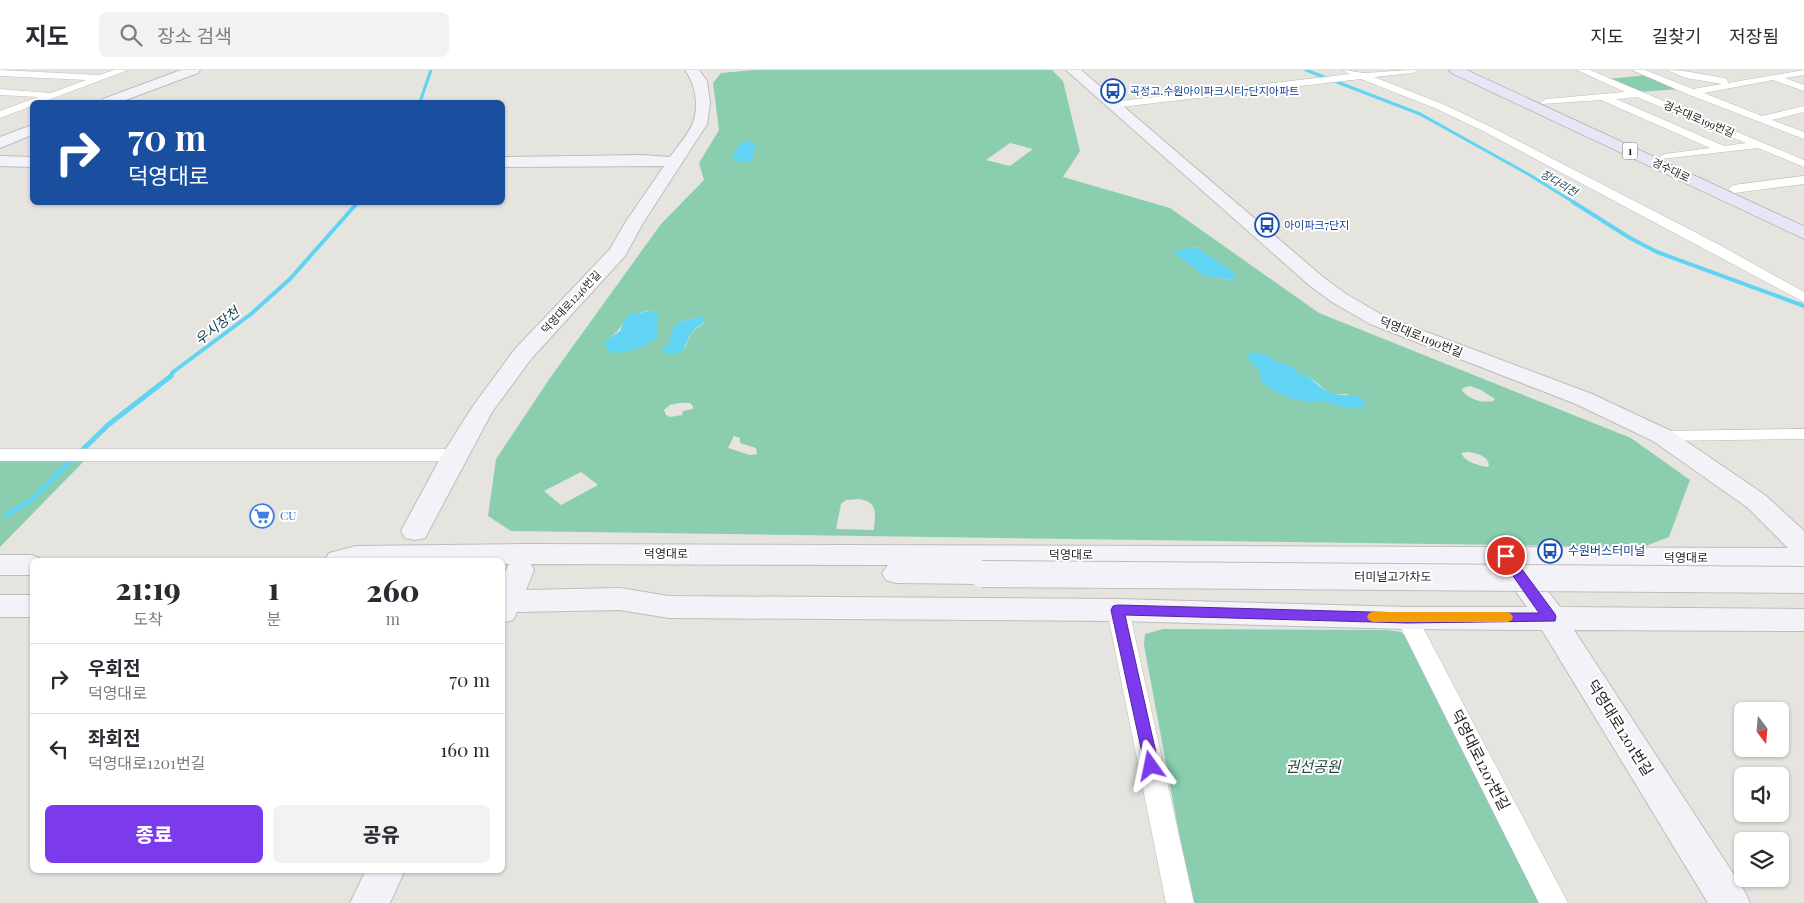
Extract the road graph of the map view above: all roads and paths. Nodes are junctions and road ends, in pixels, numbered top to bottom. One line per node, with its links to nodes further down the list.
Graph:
1 (123, 70): 16 (street)
2 (193, 70): 26 (main road)
3 (692, 70): 43 (main road, 덕영대로1246번길)
4 (1073, 70): 29 (main road, 덕영대로1190번길)
5 (1413, 70): 15 (street)
6 (1456, 70): 48 (main road, 경수대로 / 1)
7 (1476, 70): 27 (main road, 경수대로 / 1)
8 (1582, 70): 22 (street)
9 (1637, 70): 20 (street)
10 (1672, 70): 18 (street)
11 (1747, 70): 17 (street)
12 (1804, 72): 17 (street)
13 (0, 73): 16 (street)
14 (1348, 74): 15 (street); 29 (street)
15 (1362, 76): 49 (street)
16 (102, 78): 23 (street)
17 (1772, 78): 18 (street); 19 (street)
18 (1737, 84): 20 (street)
19 (1804, 88)
20 (1687, 91): 22 (street, 경수대로199번길); 32 (street, 경수대로199번길)
21 (0, 92): 23 (street)
22 (1638, 94): 24 (street, 경수대로199번길); 37 (street, 경수대로199번길)
23 (55, 95): 25 (street)
24 (1603, 97): 27 (street, 경수대로199번길); 38 (street, 경수대로199번길)
25 (42, 100)
26 (113, 100)
27 (1546, 102): 39 (main road, 경수대로 / 1)
28 (30, 104): 31 (street)
29 (1112, 105): 51 (main road, 덕영대로1190번길)
30 (1804, 109): 32 (street)
31 (1, 115)
32 (1760, 119): 34 (street, 경수대로199번길)
33 (30, 131): 36 (main road)
34 (1804, 136)
35 (1804, 139): 37 (street)
36 (0, 143)
37 (1759, 145): 38 (street); 44 (street)
38 (1723, 150): 39 (street)
39 (1665, 157): 46 (main road, 경수대로 / 1)
40 (0, 161): 41 (main road)
41 (30, 162)
42 (505, 162): 43 (main road)
43 (675, 162): 53 (main road, 덕영대로1246번길)
44 (1804, 164)
45 (1804, 180): 46 (street)
46 (1734, 189): 47 (main road, 경수대로 / 1)
47 (1804, 222)
48 (1804, 233)
49 (1804, 298)
50 (1804, 434): 51 (street)
51 (1662, 436): 55 (main road, 덕영대로1190번길)
52 (0, 455): 53 (street)
53 (454, 455): 54 (main road, 덕영대로1246번길)
54 (415, 531): 56 (main road); 58 (main road)
55 (1804, 547)
56 (439, 556): 57 (main road, 덕영대로); 58 (main road, 덕영대로)
57 (1506, 556): 59 (main road, 덕영대로); 72 (main road, 덕영대로1201번길)
58 (348, 558)
59 (1804, 558)
60 (0, 565): 61 (main road)
61 (30, 565)
62 (511, 571): 64 (main road, 덕영대로); 67 (main road)
63 (1804, 580): 64 (main road, 터미널고가차도, bridge)
64 (983, 582): 65 (main road, 터미널고가차도); 66 (main road)
65 (1804, 598)
66 (620, 599): 68 (main road); 71 (main road)
67 (505, 600)
68 (505, 605)
69 (0, 606): 70 (main road)
70 (30, 606)
71 (1118, 610): 73 (main road); 77 (street)
72 (1550, 617): 73 (main road); 74 (main road); 79 (main road, 덕영대로1201번길)
73 (1407, 618): 78 (street, 덕영대로1207번길)
74 (1804, 620)
75 (385, 873): 76 (main road)
76 (370, 903)
77 (1180, 903)
78 (1554, 903)
79 (1730, 903)

